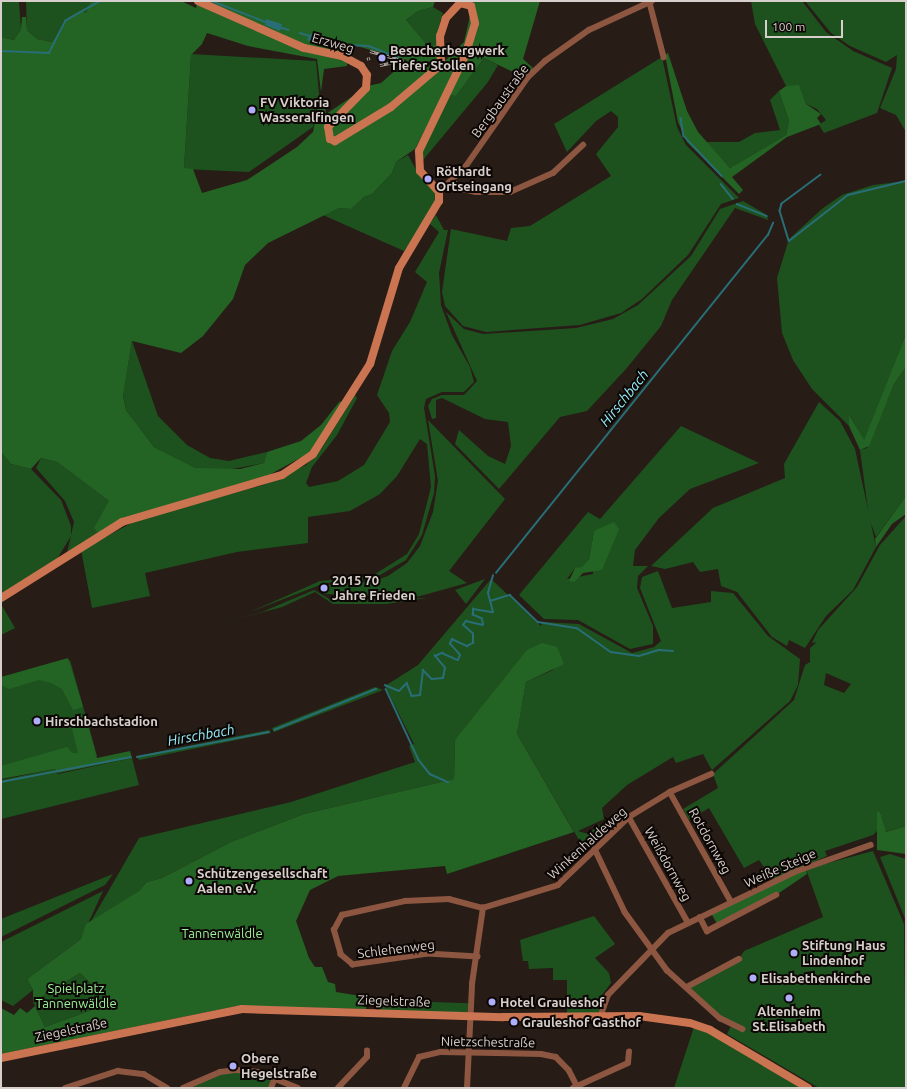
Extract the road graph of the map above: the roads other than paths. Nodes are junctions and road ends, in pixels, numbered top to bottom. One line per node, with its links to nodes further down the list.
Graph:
1 (198, 1): 6 (street, Erzweg)
2 (651, 2): 3 (street); 5 (street, Bergbaustraße)
3 (664, 57)
4 (583, 145): 5 (street)
5 (453, 182): 6 (street, Bergbaustraße)
6 (439, 192): 7 (street)
7 (1, 598)
8 (711, 774): 9 (street, Winkenhaldeweg)
9 (670, 792): 10 (street, Winkenhaldeweg); 14 (street, Rotdornweg)
10 (629, 818): 12 (street, Winkenhaldeweg); 17 (street, Weißdornweg)
11 (871, 845): 14 (street, Weiße Steige)
12 (595, 849): 15 (street, Winkenhaldeweg); 18 (street)
13 (776, 895): 16 (street, Weiße Steige)
14 (731, 901): 16 (street, Weiße Steige)
15 (483, 908): 19 (street); 19 (street, Schlehenweg)
16 (700, 917): 17 (street, Weiße Steige)
17 (688, 922): 18 (street, Weiße Steige)
18 (652, 950): 21 (street); 22 (street, Weiße Steige)
19 (478, 957): 23 (street)
20 (739, 959): 21 (street)
21 (687, 986): 24 (street)
22 (601, 1015): 23 (street, Ziegelstraße); 39 (street, Ziegelstraße)
23 (470, 1016): 27 (street); 28 (street, Ziegelstraße)
24 (743, 1029)
25 (367, 1051): 36 (street)
26 (629, 1052): 30 (street)
27 (470, 1053): 30 (street, Nietzschestraße); 37 (street, Nietzschestraße); 38 (street)
28 (1, 1058)
29 (275, 1078): 33 (street); 34 (street); 35 (street)
30 (575, 1087)
31 (65, 1088): 32 (street)
32 (167, 1088)
33 (183, 1088)
34 (271, 1088)
35 (298, 1088)
36 (338, 1088)
37 (404, 1088)
38 (467, 1088)
39 (808, 1088)

